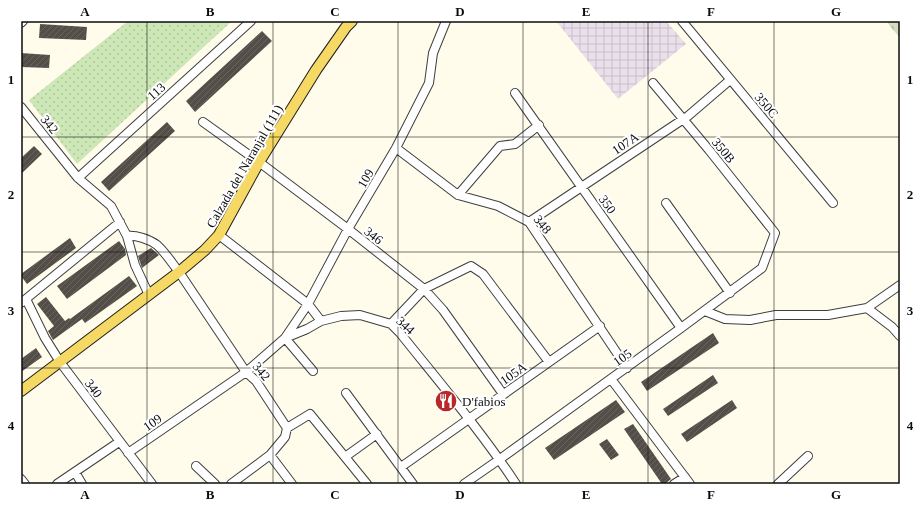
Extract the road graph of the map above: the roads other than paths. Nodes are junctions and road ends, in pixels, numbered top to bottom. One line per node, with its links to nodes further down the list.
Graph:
1 (352, 21): 13 (main road, Calzada del Naranjal (111))
2 (446, 21): 12 (street, 109)
3 (682, 21): 5 (street, 350C)
4 (248, 22): 14 (street, 113)
5 (730, 80): 9 (street, 107A); 17 (street, 350C)
6 (653, 84): 9 (street, 350B)
7 (515, 93): 11 (street, 350)
8 (21, 106): 14 (street, 342)
9 (682, 119): 15 (street, 107A); 22 (street, 350B)
10 (203, 122): 13 (street, 346)
11 (539, 125): 15 (street, 350); 16 (street)
12 (396, 148): 16 (street, 348); 21 (street, 109)
13 (259, 162): 21 (street, 346); 23 (main road, Calzada del Naranjal (111))
14 (78, 178): 19 (street, 342)
15 (581, 187): 20 (street, 107A); 37 (street, 350)
16 (458, 195): 20 (street, 348)
17 (833, 203)
18 (666, 204): 28 (street)
19 (120, 222): 24 (street, 342); 30 (street)
20 (529, 222): 36 (street, 348)
21 (348, 229): 27 (street, 346); 31 (street, 109)
22 (775, 233): 28 (street, 105)
23 (219, 235): 25 (main road, Calzada del Naranjal (111)); 31 (street)
24 (127, 236): 25 (street, 342); 29 (street, 342)
25 (179, 272): 29 (main road, Calzada del Naranjal (111)); 44 (street, 342)
26 (900, 285): 32 (street)
27 (424, 289): 35 (street); 41 (street); 48 (street, 346)
28 (730, 292): 33 (street, 105)
29 (149, 295): 40 (main road, Calzada del Naranjal (111))
30 (24, 301): 40 (street, 340)
31 (308, 304): 34 (street); 39 (street, 109)
32 (867, 308): 33 (street); 38 (street)
33 (705, 311): 37 (street, 105)
34 (321, 320): 35 (street, 344); 39 (street, 109)
35 (391, 324): 49 (street, 344)
36 (600, 326): 41 (street, 105A); 42 (street, 348)
37 (681, 328): 42 (street, 105)
38 (900, 336)
39 (285, 338): 43 (street); 44 (street, 109)
40 (60, 362): 46 (main road, Calzada del Naranjal (111)); 52 (street, 340)
41 (549, 362): 48 (street, 105A)
42 (627, 368): 45 (street, 105)
43 (313, 371)
44 (246, 372): 50 (street, 342); 53 (street, 109)
45 (611, 379): 57 (street, 105); 61 (street)
46 (21, 391)
47 (346, 393): 51 (street)
48 (503, 394): 49 (street, 105A)
49 (469, 419): 57 (street, 344); 59 (street, 105A)
50 (287, 428): 54 (street); 56 (street)
51 (377, 434): 56 (street); 59 (street)
52 (119, 442): 53 (street, 340); 60 (street)
53 (128, 453): 66 (street, 340)
54 (270, 454): 68 (street); 69 (street)
55 (808, 456): 76 (street)
56 (345, 457): 70 (street)
57 (500, 460): 72 (street, 105); 73 (street, 344)
58 (196, 466): 67 (street)
59 (401, 467): 71 (street)
60 (75, 472): 64 (street); 65 (street)
61 (685, 477): 74 (street); 75 (street)
62 (21, 478): 63 (street)
63 (25, 484)
64 (57, 484)
65 (82, 484)
66 (152, 484)
67 (215, 484)
68 (231, 484)
69 (292, 484)
70 (367, 484)
71 (413, 484)
72 (464, 484)
73 (516, 484)
74 (674, 484)
75 (690, 484)
76 (778, 484)

